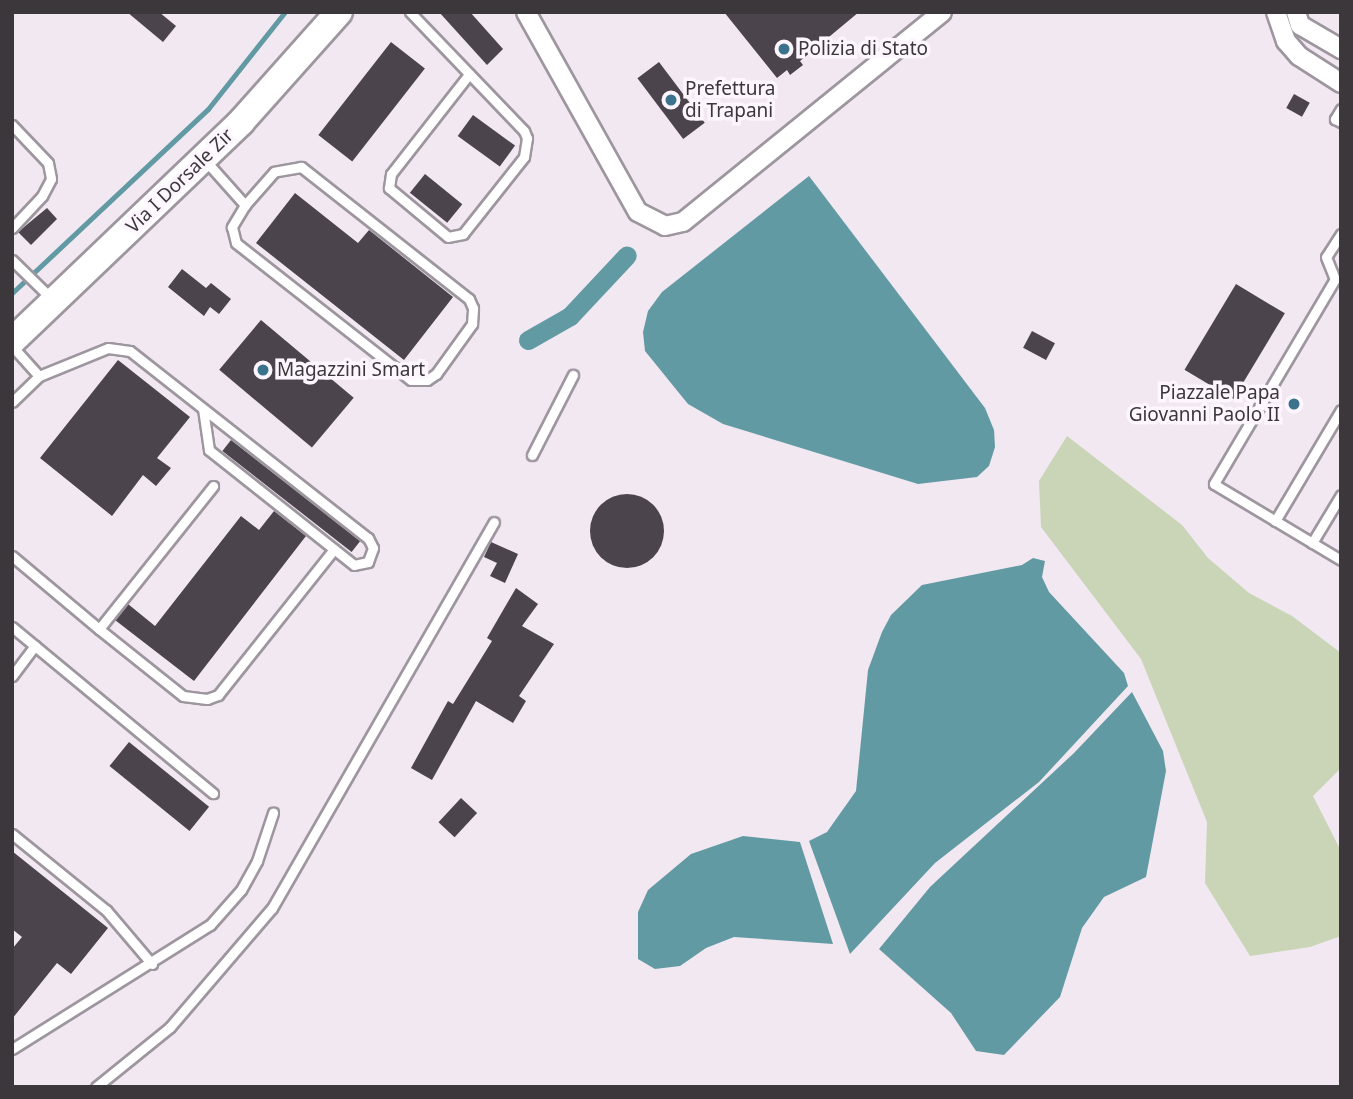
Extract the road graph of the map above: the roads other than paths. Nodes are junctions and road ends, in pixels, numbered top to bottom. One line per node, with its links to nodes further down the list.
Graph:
1 (339, 12): 13 (main road, Via I Dorsale Zir)
2 (410, 12): 8 (lane)
3 (526, 12): 4 (street)
4 (942, 12)
5 (1276, 12): 9 (street)
6 (1296, 12): 7 (street)
7 (1341, 49)
8 (469, 74): 8 (lane)
9 (1341, 83)
10 (1341, 110): 11 (lane)
11 (1341, 122)
12 (12, 125): 15 (lane)
13 (203, 158): 14 (lane); 20 (main road, Via I Dorsale Zir)
14 (245, 205): 14 (lane)
15 (12, 228)
16 (1341, 234): 18 (lane)
17 (12, 261): 20 (lane)
18 (1335, 279): 19 (lane); 30 (lane)
19 (1341, 291)
20 (45, 292): 21 (main road, Via I Dorsale Zir)
21 (12, 344): 23 (lane)
22 (573, 375): 27 (lane)
23 (39, 376): 24 (lane); 25 (lane)
24 (12, 402)
25 (203, 409): 33 (lane); 33 (lane)
26 (1341, 410): 30 (lane)
27 (532, 455)
28 (213, 486): 37 (lane)
29 (1341, 495): 32 (lane)
30 (1275, 521): 32 (lane)
31 (494, 522): 45 (lane)
32 (1312, 543): 35 (lane)
33 (334, 549): 37 (lane)
34 (12, 556): 37 (lane)
35 (1341, 560)
36 (12, 627): 38 (lane)
37 (99, 629)
38 (36, 646): 39 (lane); 40 (lane)
39 (12, 676)
40 (213, 793)
41 (273, 813): 43 (lane)
42 (12, 834): 43 (lane)
43 (152, 964): 44 (lane)
44 (12, 1049)
45 (96, 1087)

